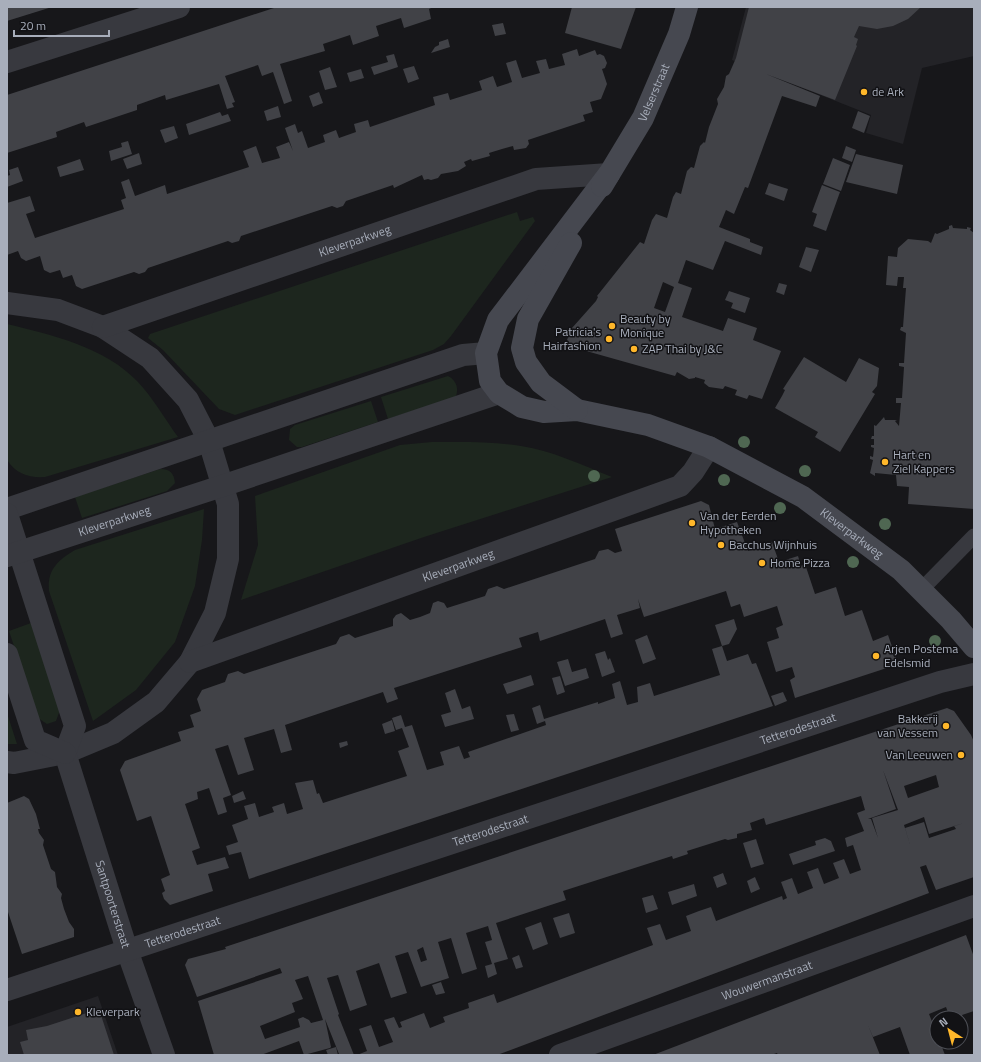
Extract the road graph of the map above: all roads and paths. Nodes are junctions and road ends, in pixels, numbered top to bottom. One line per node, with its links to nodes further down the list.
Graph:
1 (179, 7): 3 (street)
2 (687, 7): 4 (street, Velserstraat)
3 (7, 62)
4 (609, 174): 6 (street, Kleverparkweg); 7 (street, Kleverparkweg); 9 (street, Kleverparkweg)
5 (7, 303): 6 (street, Kleverparkweg)
6 (103, 327): 10 (street, Kleverparkweg)
7 (486, 353): 8 (street, Kleverparkweg); 10 (street)
8 (499, 393): 9 (street, Kleverparkweg); 12 (street, Kleverparkweg)
9 (577, 410): 11 (street, Kleverparkweg)
10 (209, 442): 12 (street, Kleverparkweg); 13 (street)
11 (709, 447): 17 (street, Kleverparkweg); 20 (street, Kleverparkweg)
12 (222, 486): 16 (street, Kleverparkweg); 20 (street, Kleverparkweg)
13 (7, 509)
14 (7, 514): 16 (street)
15 (974, 536): 17 (lane)
16 (13, 554): 22 (street)
17 (921, 590): 18 (street, Kleverparkweg)
18 (974, 647)
19 (7, 654): 22 (street)
20 (190, 662): 22 (street, Kleverparkweg)
21 (974, 674): 25 (street, Tetterodestraat)
22 (65, 753): 23 (street, Kleverparkweg); 25 (street, Santpoorterstraat)
23 (7, 762)
24 (974, 906): 28 (street, Wouwermanstraat)
25 (127, 950): 26 (street, Tetterodestraat); 27 (street, Santpoorterstraat)
26 (7, 990)
27 (164, 1055)
28 (560, 1055)

